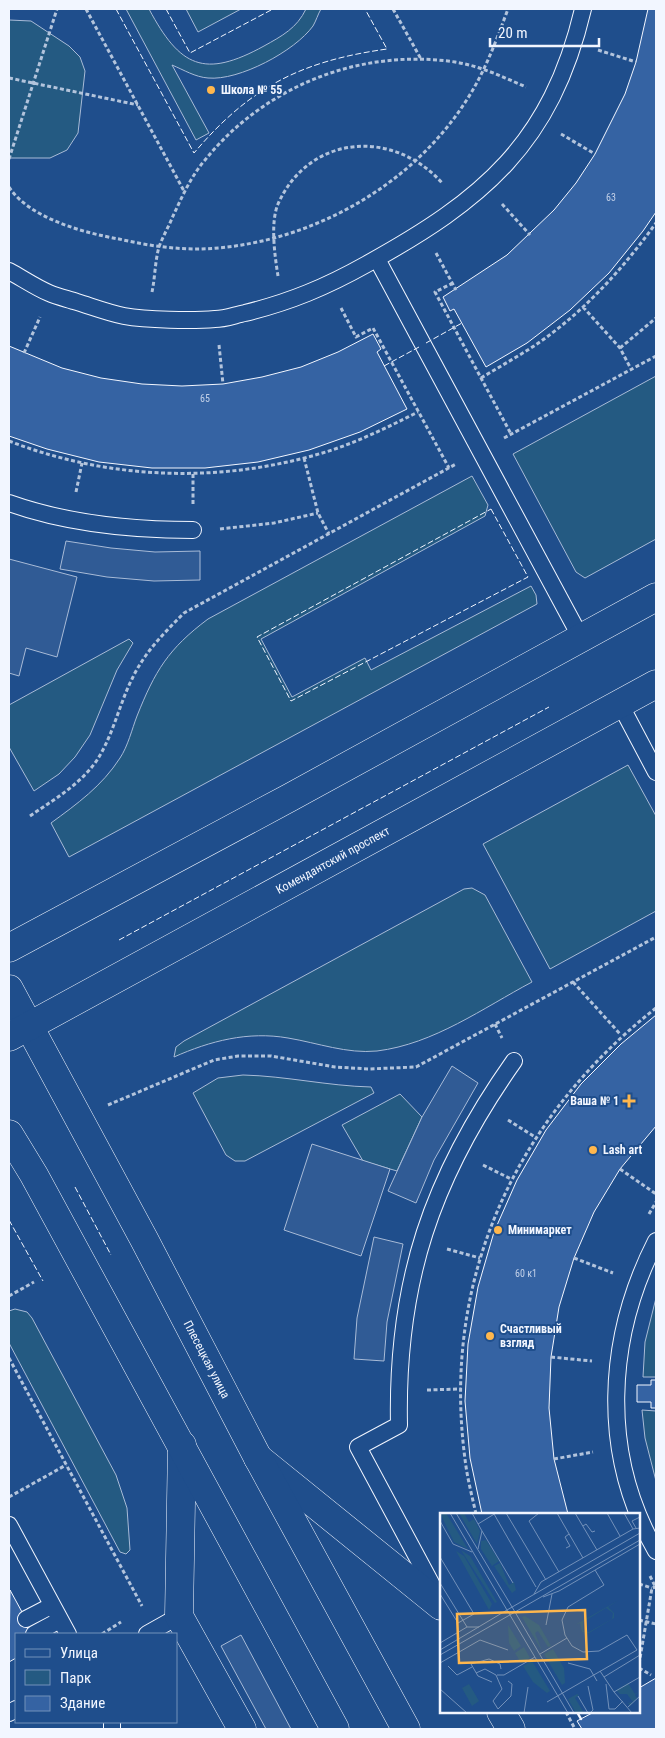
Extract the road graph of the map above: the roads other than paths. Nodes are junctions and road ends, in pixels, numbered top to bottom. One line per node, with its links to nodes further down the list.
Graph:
1 (583, 9): 2 (lane)
2 (377, 259): 3 (lane); 7 (lane)
3 (9, 271)
4 (9, 503): 5 (lane)
5 (192, 530)
6 (656, 597): 7 (street)
7 (581, 638): 11 (street)
8 (656, 684): 9 (street, Комендантский проспект)
9 (620, 704): 10 (lane); 13 (street, Комендантский проспект)
10 (656, 772)
11 (9, 948)
12 (9, 989): 13 (street, Плесецкая улица)
13 (19, 1031): 18 (street, Плесецкая улица)
14 (514, 1061): 23 (lane)
15 (9, 1134): 17 (street)
16 (656, 1241): 19 (lane)
17 (182, 1445): 26 (street); 33 (street)
18 (258, 1458): 24 (street); 34 (street, Плесецкая улица)
19 (639, 1513)
20 (640, 1516): 22 (lane)
21 (9, 1525): 25 (lane)
22 (656, 1551)
23 (440, 1599)
24 (440, 1605)
25 (51, 1606): 27 (lane); 28 (lane)
26 (179, 1616): 29 (lane); 32 (street)
27 (26, 1619)
28 (64, 1627): 30 (lane)
29 (150, 1632)
30 (38, 1633)
31 (502, 1713): 35 (street)
32 (242, 1729)
33 (335, 1729)
34 (406, 1729)
35 (511, 1729)

